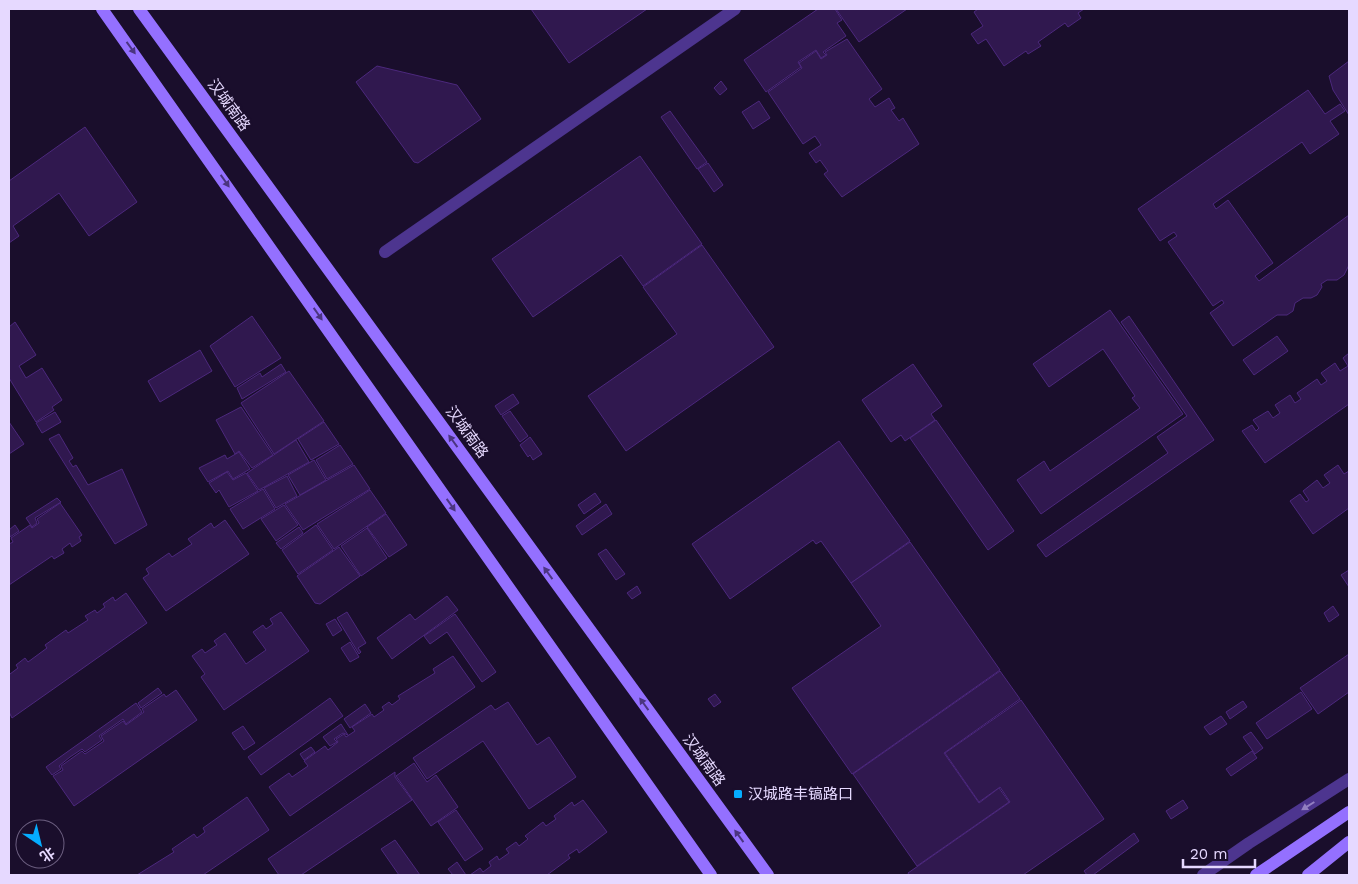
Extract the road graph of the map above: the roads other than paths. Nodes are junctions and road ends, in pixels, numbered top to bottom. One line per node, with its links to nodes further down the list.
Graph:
1 (102, 9): 8 (main road, one-way to 8)
2 (140, 9): 9 (main road, 汉城南路, one-way to 2)
3 (735, 9): 4 (street)
4 (385, 252)
5 (1349, 779): 10 (street, one-way to 10)
6 (1349, 812): 11 (main road)
7 (1349, 842): 12 (main road)
8 (711, 875)
9 (768, 875)
10 (1203, 875)
11 (1256, 875)
12 (1308, 875)

